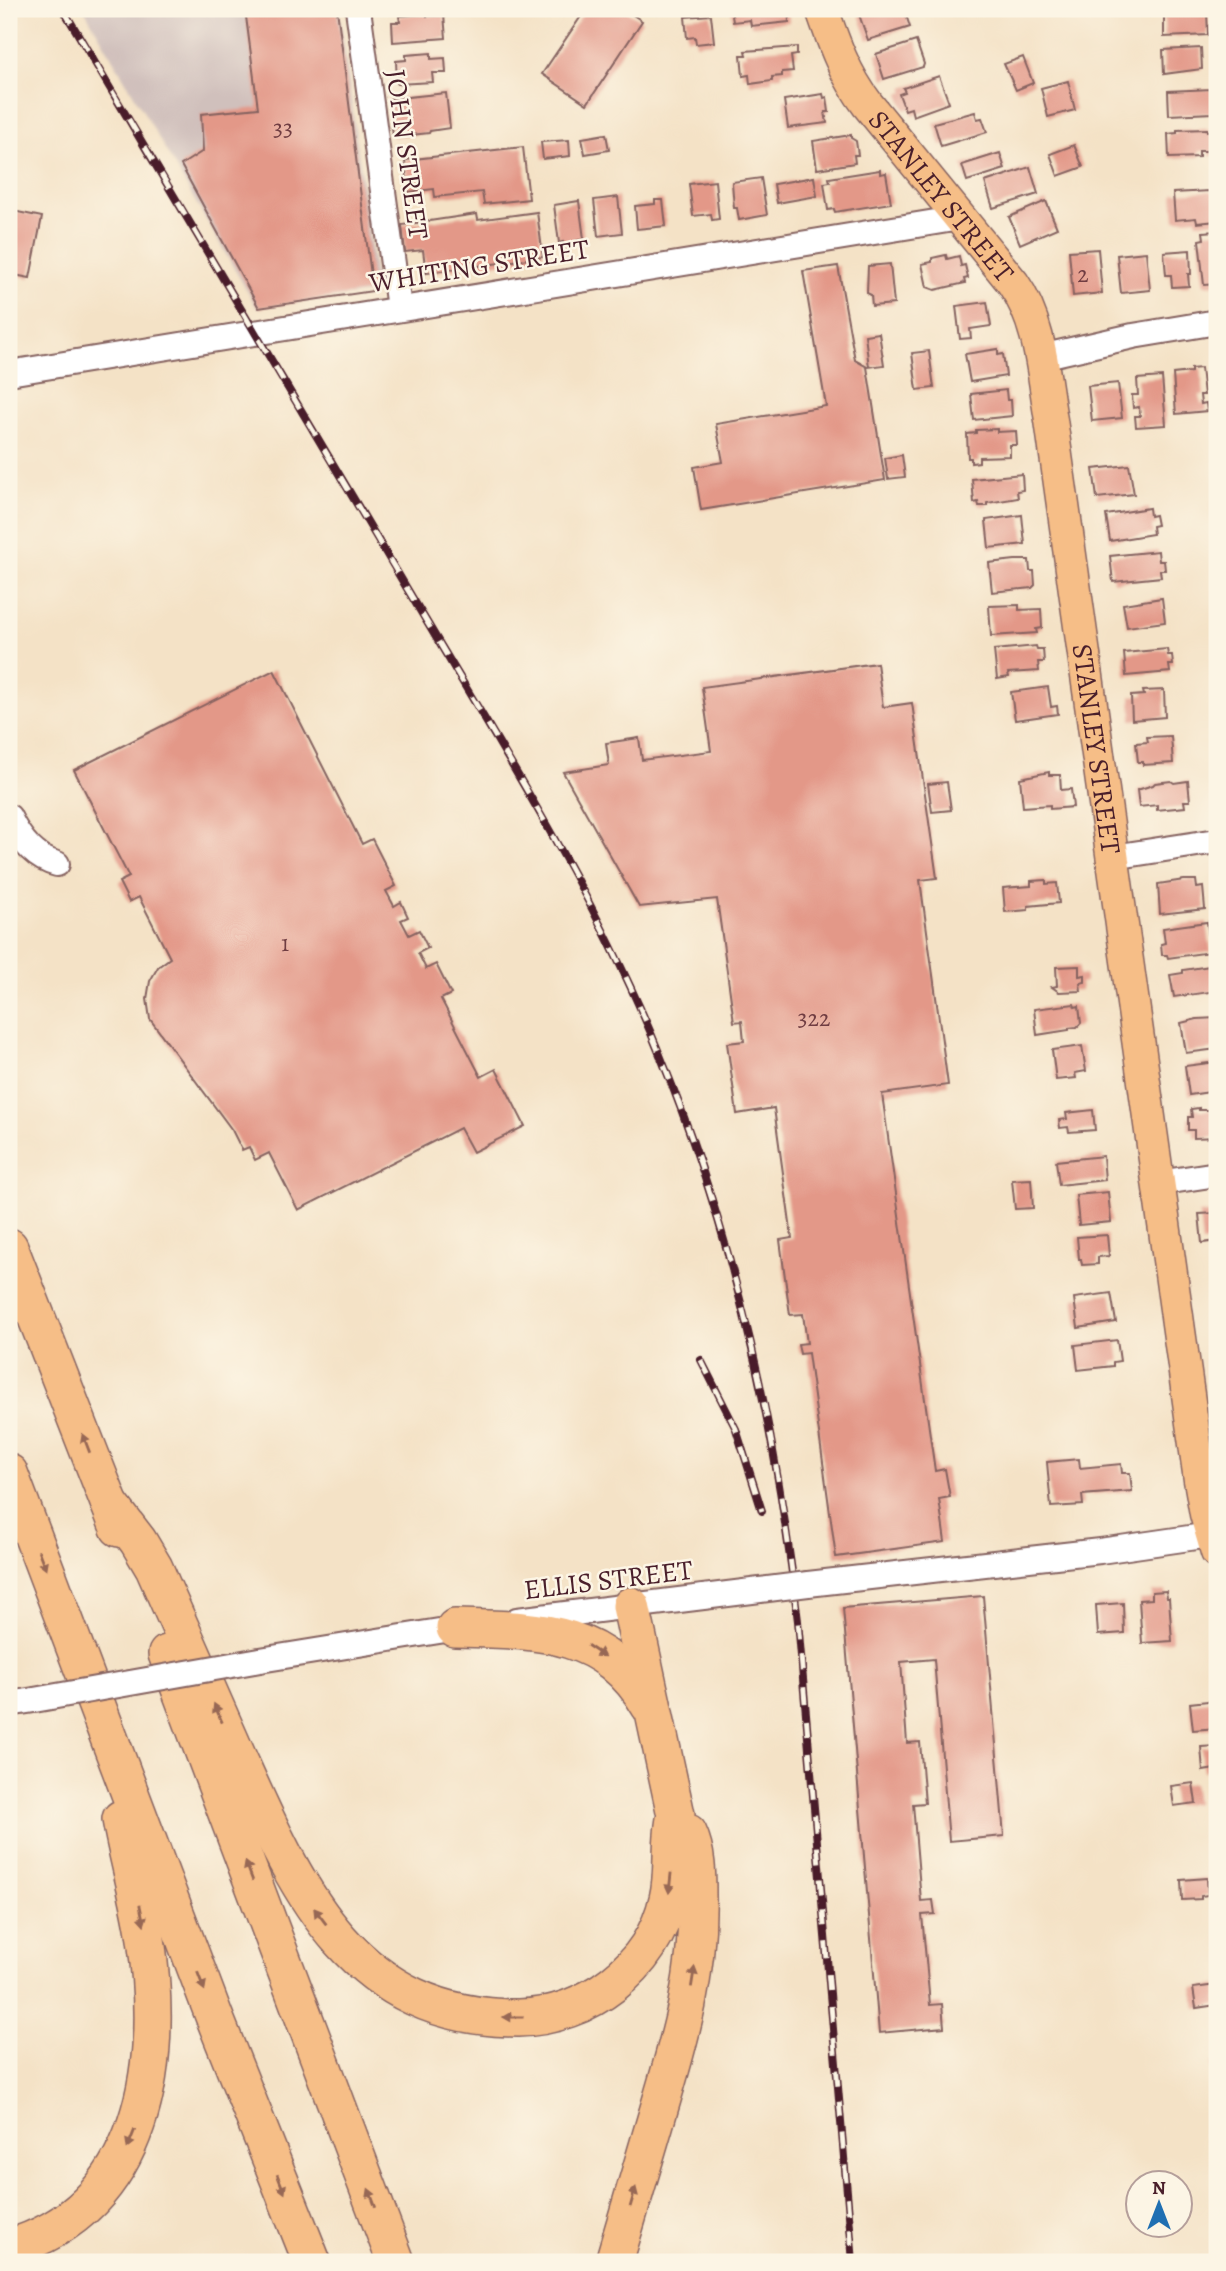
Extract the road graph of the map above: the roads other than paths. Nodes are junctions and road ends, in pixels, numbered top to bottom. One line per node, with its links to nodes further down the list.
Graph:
1 (358, 9): 4 (street, JOHN STREET)
2 (822, 9): 3 (main road, STANLEY STREET)
3 (960, 218): 4 (street, WHITING STREET); 6 (main road, STANLEY STREET)
4 (399, 308): 7 (street, WHITING STREET)
5 (1217, 322): 6 (street)
6 (1041, 357): 10 (main road, STANLEY STREET)
7 (9, 373)
8 (9, 817): 11 (street)
9 (1217, 841): 10 (street)
10 (1113, 857): 13 (main road, STANLEY STREET)
11 (57, 864)
12 (1217, 1174): 13 (street)
13 (1158, 1183): 17 (main road, STANLEY STREET)
14 (9, 1247): 16 (highway, one-way to 14)
15 (9, 1473): 22 (highway, one-way to 22)
16 (111, 1506): 23 (highway, one-way to 16); 26 (highway, one-way to 16)
17 (1215, 1540): 18 (street, ELLIS STREET, bridge)
18 (631, 1606): 19 (street, ELLIS STREET); 21 (highway)
19 (455, 1628): 20 (street, ELLIS STREET, bridge); 21 (highway, one-way to 21)
20 (9, 1704)
21 (655, 1716): 23 (highway)
22 (110, 1741): 24 (highway, one-way to 24); 25 (highway, one-way to 25)
23 (676, 1815): 27 (highway, one-way to 23)
24 (9, 2248)
25 (312, 2262)
26 (396, 2262)
27 (614, 2262)

